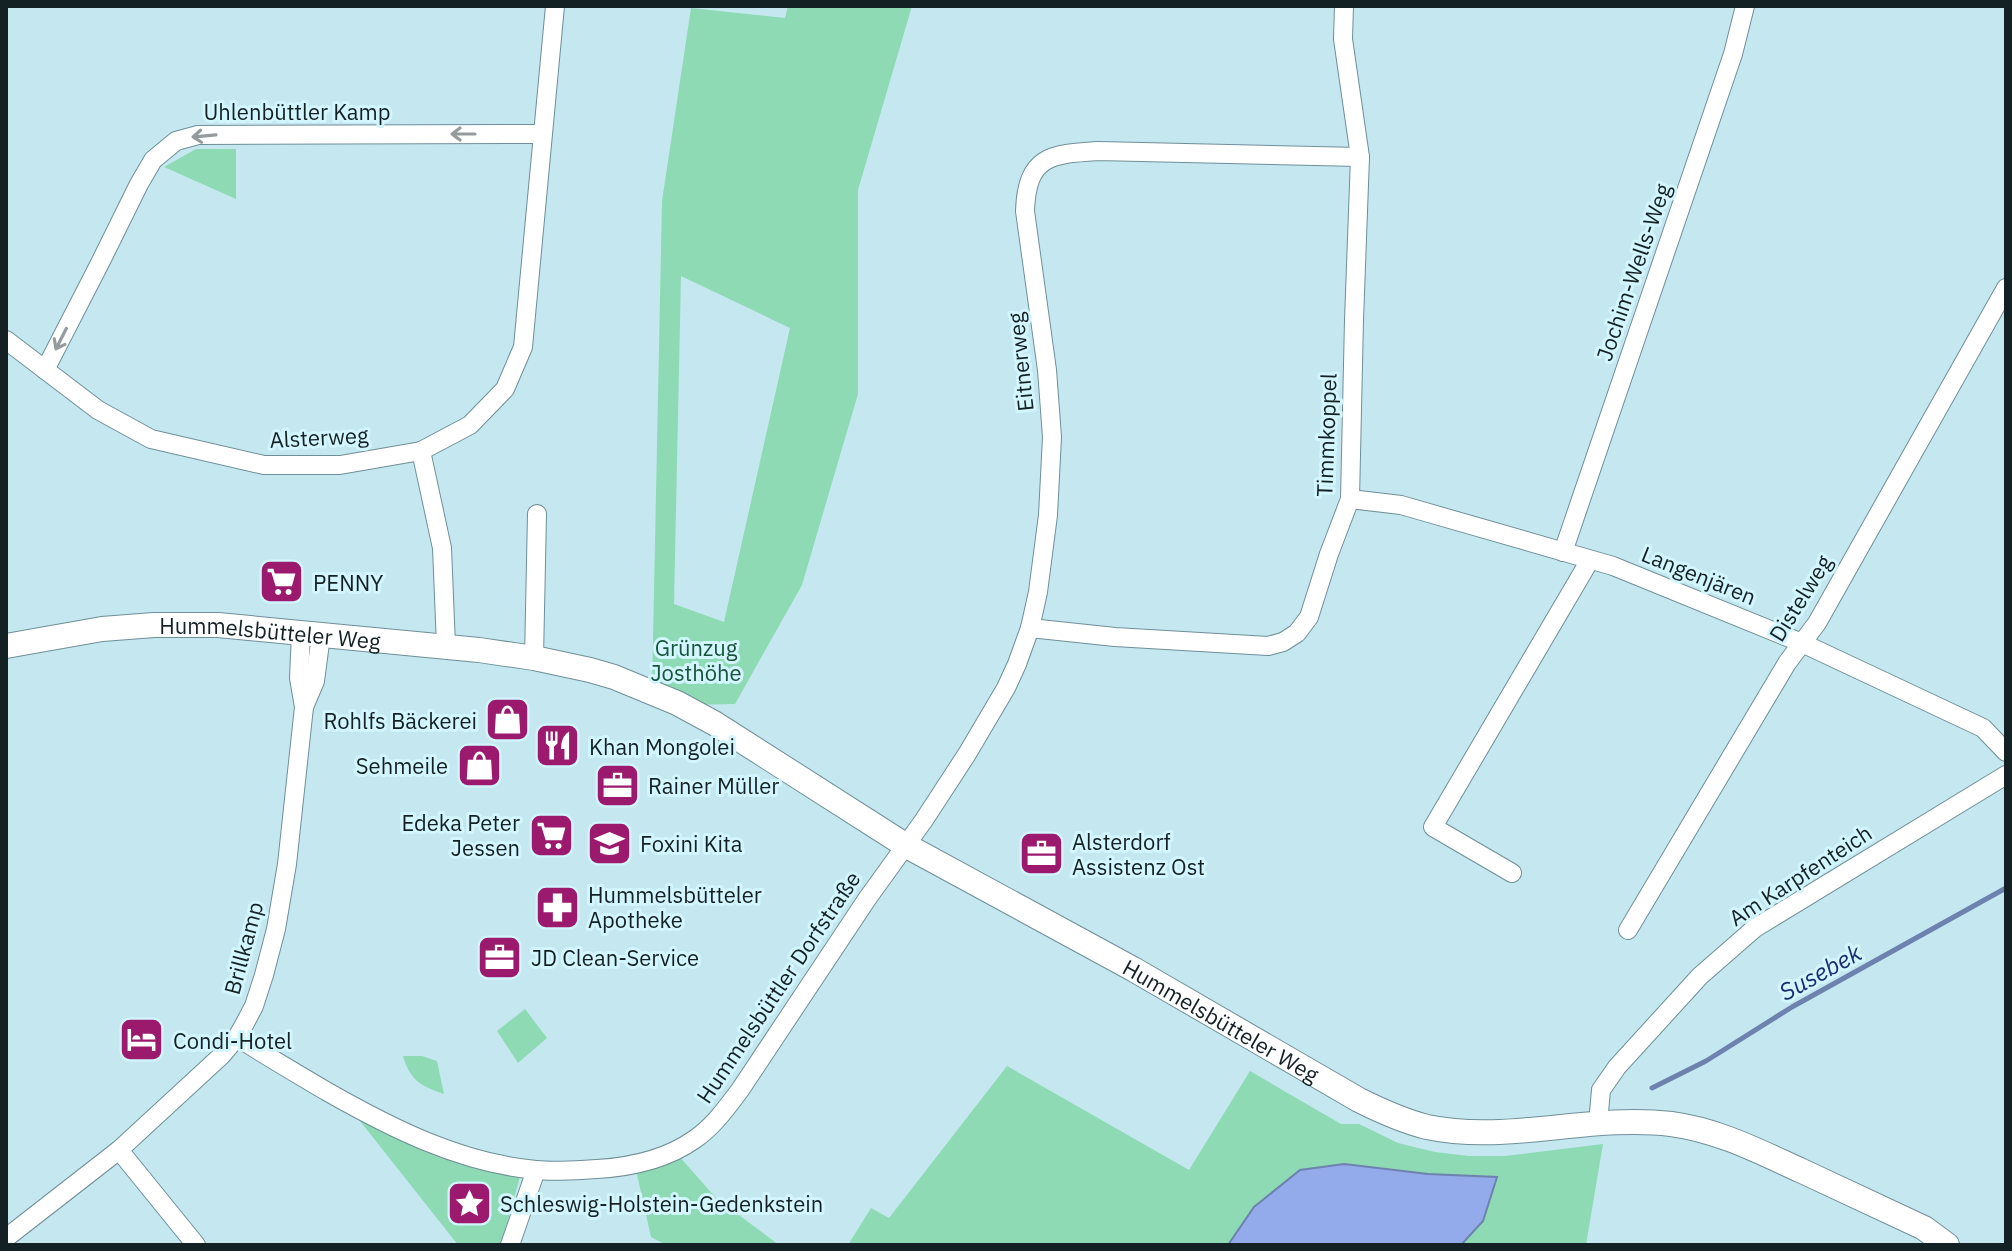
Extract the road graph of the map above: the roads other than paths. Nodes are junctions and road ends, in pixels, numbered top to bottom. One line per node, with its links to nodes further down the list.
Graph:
1 (555, 6): 4 (street, Alsterweg)
2 (1344, 6): 5 (street, Timmkoppel)
3 (1745, 6): 12 (street, Jochim-Wells-Weg)
4 (541, 134): 8 (street, Uhlenbüttler Kamp, one-way to 8); 9 (street, Alsterweg)
5 (1360, 157): 10 (street, Timmkoppel); 14 (street, Eitnerweg)
6 (2006, 288): 16 (street, Distelweg)
7 (6, 340): 8 (street, Alsterweg)
8 (45, 370): 9 (street, Alsterweg)
9 (421, 451): 18 (street)
10 (1350, 499): 12 (street, Langenjären); 14 (street, Timmkoppel)
11 (537, 514): 19 (street)
12 (1563, 552): 13 (street, Langenjären)
13 (1590, 560): 16 (street, Langenjären); 23 (street)
14 (1030, 628): 22 (street, Eitnerweg)
15 (311, 634): 17 (street, Hummelsbütteler Weg); 18 (street, Hummelsbütteler Weg); 25 (street, Brillkamp)
16 (1802, 643): 20 (street, Langenjären); 24 (street, Distelweg)
17 (6, 646)
18 (446, 646): 19 (street, Hummelsbütteler Weg)
19 (534, 658): 22 (street, Hummelsbütteler Weg)
20 (2006, 752)
21 (2006, 775): 26 (street, Am Karpfenteich)
22 (905, 845): 26 (street, Hummelsbütteler Weg); 28 (street, Hummelsbüttler Dorfstraße)
23 (1512, 873)
24 (1628, 930)
25 (237, 1037): 27 (street, Brillkamp); 28 (street, Hummelsbüttler Dorfstraße)
26 (1598, 1123): 32 (street, Hummelsbütteler Weg)
27 (119, 1150): 29 (street, Brillkamp); 30 (street)
28 (536, 1170): 31 (street)
29 (6, 1238)
30 (196, 1245)
31 (510, 1245)
32 (1947, 1245)

